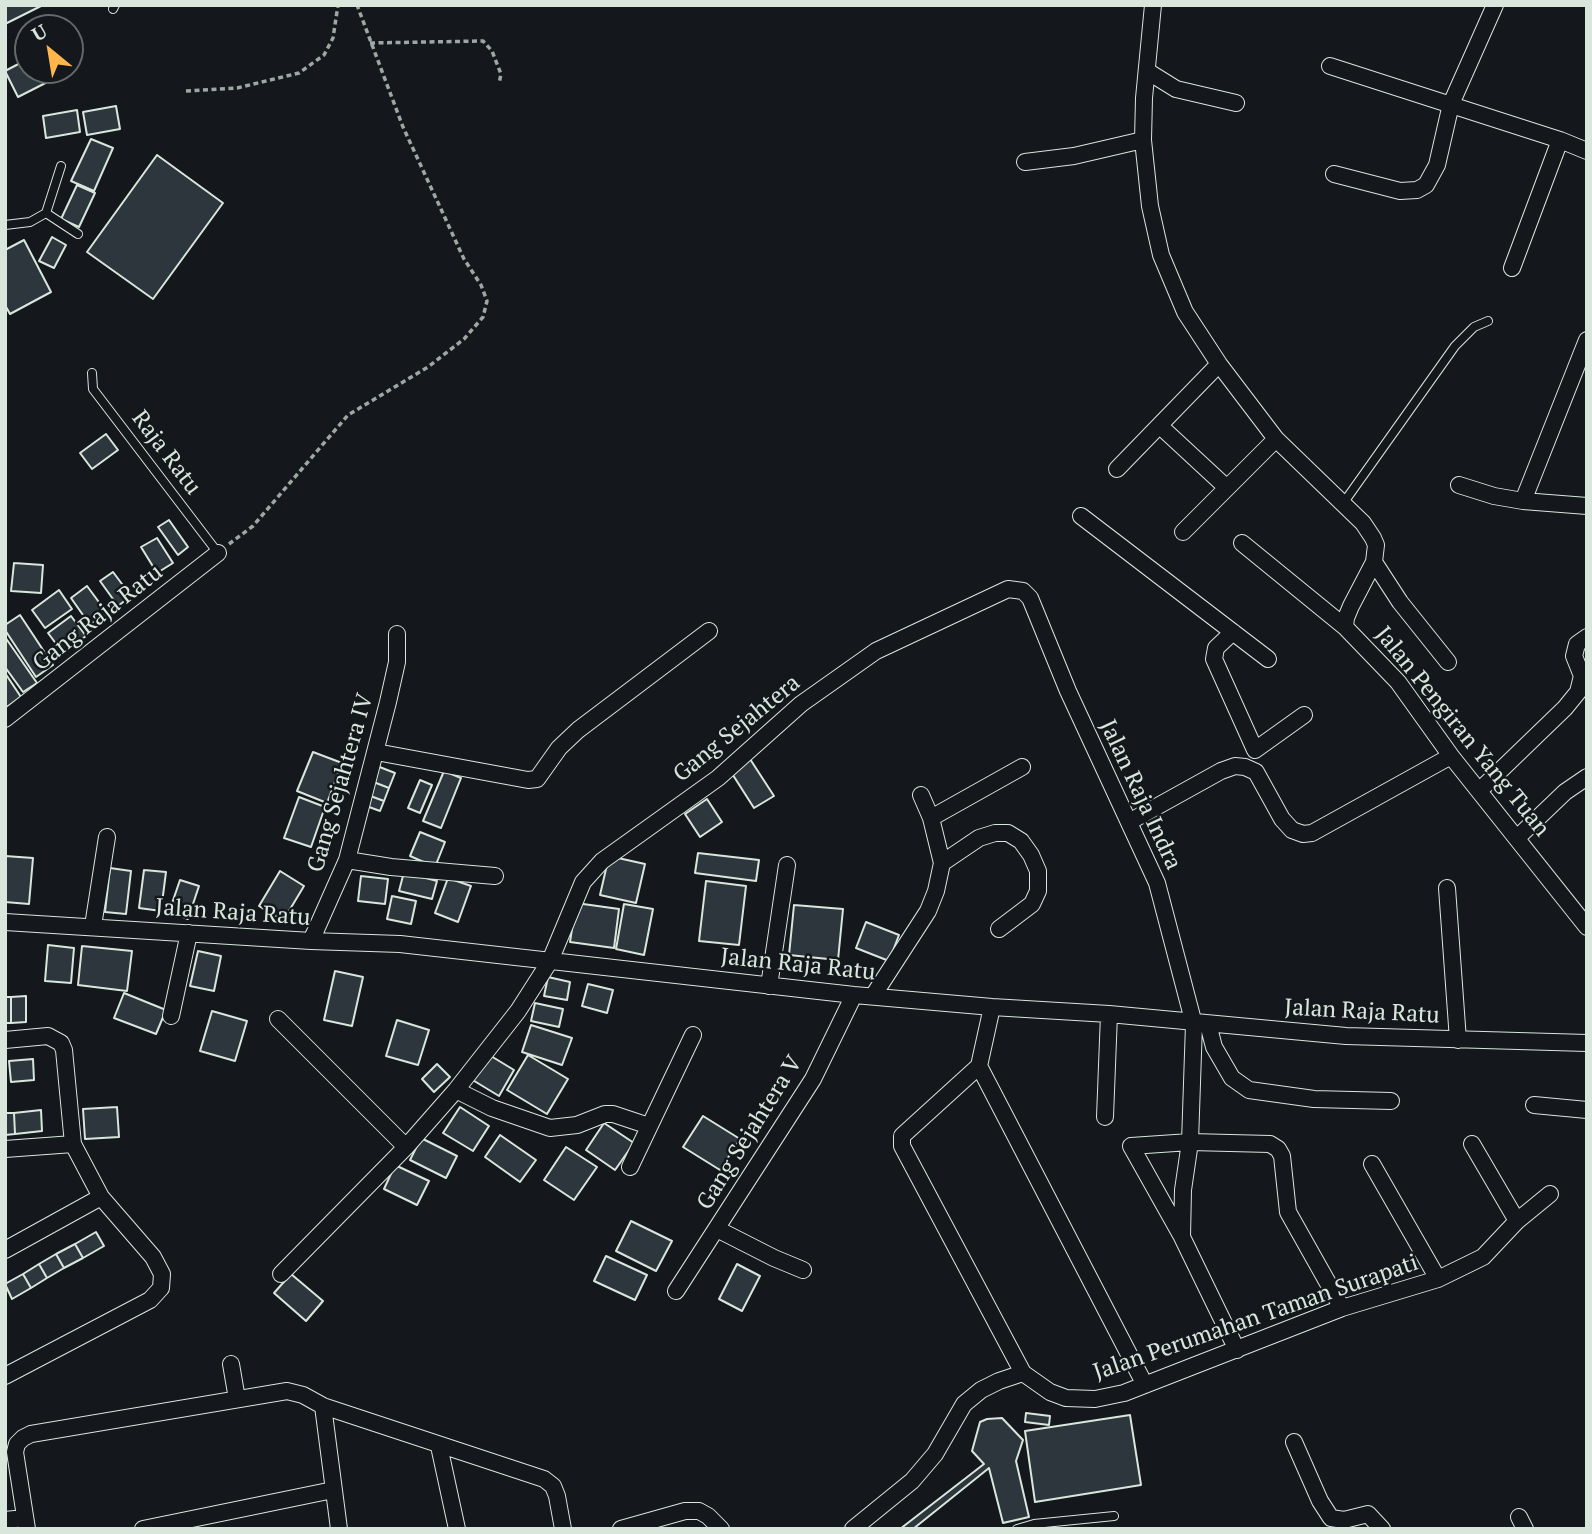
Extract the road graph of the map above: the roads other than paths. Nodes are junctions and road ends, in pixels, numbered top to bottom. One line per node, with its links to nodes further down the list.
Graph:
1 (1153, 5): 4 (street)
2 (1495, 5): 6 (street)
3 (1330, 66): 6 (street)
4 (1147, 71): 5 (street); 7 (street)
5 (1236, 103)
6 (1451, 104): 8 (street); 12 (street)
7 (1143, 140): 10 (street); 19 (street)
8 (1560, 140): 9 (street); 16 (street)
9 (1587, 151)
10 (1025, 162)
11 (61, 166): 13 (lane)
12 (1334, 174)
13 (47, 213): 14 (lane); 15 (lane)
14 (5, 225)
15 (78, 234)
16 (1513, 268)
17 (1488, 321): 28 (lane)
18 (1587, 340): 21 (street)
19 (1219, 364): 22 (street); 23 (street)
20 (92, 373): 33 (lane, Raja Ratu)
21 (1580, 377): 27 (street)
22 (1160, 426): 24 (street); 26 (street)
23 (1276, 439): 26 (street); 28 (street)
24 (1117, 470)
25 (1459, 485): 27 (street)
26 (1227, 488): 31 (street)
27 (1523, 501): 29 (street)
28 (1342, 505): 34 (street)
29 (1587, 506)
30 (1081, 516): 38 (street)
31 (1183, 532)
32 (1242, 543): 36 (street)
33 (218, 553): 44 (street, Gang Raja Ratu)
34 (1374, 562): 36 (street, Jalan Pengiran Yang Tuan); 42 (street)
35 (1008, 589): 54 (street, Jalan Raja Indra); 68 (street, Gang Sejahtera)
36 (1345, 627): 47 (street, Jalan Pengiran Yang Tuan)
37 (709, 631): 46 (street)
38 (1233, 632): 41 (street); 45 (street)
39 (397, 634): 46 (street, Gang Sejahtera IV)
40 (1587, 637): 51 (street)
41 (1268, 659)
42 (1448, 662)
43 (1304, 715): 45 (street)
44 (5, 719)
45 (1255, 750): 49 (street)
46 (376, 752): 57 (street, Gang Sejahtera IV)
47 (1451, 756): 49 (street); 51 (street, Jalan Pengiran Yang Tuan)
48 (1022, 767): 53 (street)
49 (1250, 769): 54 (street)
50 (1587, 777): 56 (street)
51 (1479, 790): 56 (street, Jalan Pengiran Yang Tuan)
52 (921, 794): 53 (street)
53 (931, 818): 58 (street)
54 (1129, 822): 76 (street, Jalan Raja Indra)
55 (107, 838): 63 (street)
56 (1517, 838): 64 (street, Jalan Pengiran Yang Tuan)
57 (347, 860): 60 (street); 67 (street, Gang Sejahtera IV)
58 (942, 863): 65 (street); 71 (street)
59 (787, 865): 69 (street)
60 (495, 876)
61 (1447, 887): 79 (street)
62 (5, 922): 63 (street, Jalan Raja Ratu)
63 (93, 926): 66 (street, Jalan Raja Ratu)
64 (1587, 927)
65 (999, 929)
66 (189, 933): 67 (street, Jalan Raja Ratu); 74 (street)
67 (311, 941): 68 (street, Jalan Raja Ratu)
68 (550, 961): 69 (street, Jalan Raja Ratu); 82 (street, Gang Sejahtera)
69 (769, 986): 70 (street, Jalan Raja Ratu)
70 (854, 995): 71 (street, Jalan Raja Ratu); 98 (street, Gang Sejahtera V)
71 (873, 996): 72 (street, Jalan Raja Ratu)
72 (992, 1007): 73 (street, Jalan Raja Ratu); 81 (street)
73 (1109, 1014): 76 (street, Jalan Raja Ratu); 86 (street)
74 (171, 1016)
75 (278, 1018): 91 (street)
76 (1201, 1024): 79 (street, Jalan Raja Ratu); 83 (street); 88 (street, Jalan Raja Indra)
77 (694, 1035): 87 (street)
78 (5, 1040): 89 (street)
79 (1458, 1040): 80 (street, Jalan Raja Ratu)
80 (1587, 1043)
81 (979, 1066): 108 (street); 110 (street)
82 (456, 1090): 87 (street); 91 (street, Gang Sejahtera)
83 (1391, 1101)
84 (1534, 1105): 85 (street)
85 (1587, 1110)
86 (1105, 1117)
87 (649, 1126): 94 (street)
88 (1190, 1142): 99 (street, Jalan Raja Indra); 99 (street); 105 (street)
89 (73, 1144): 92 (street); 96 (street)
90 (1472, 1144): 97 (street)
91 (406, 1147): 102 (street, Gang Sejahtera)
92 (5, 1149)
93 (1372, 1164): 103 (street)
94 (630, 1167)
95 (1549, 1194): 97 (street, Jalan Perumahan Taman Surapati)
96 (101, 1197): 100 (street); 109 (street)
97 (1517, 1221): 103 (street, Jalan Perumahan Taman Surapati)
98 (717, 1229): 101 (street); 104 (street, Gang Sejahtera V)
99 (1182, 1237): 106 (street)
100 (5, 1250)
101 (803, 1270)
102 (281, 1274)
103 (1438, 1279): 105 (street, Jalan Perumahan Taman Surapati)
104 (677, 1291)
105 (1342, 1308): 106 (street, Jalan Perumahan Taman Surapati)
106 (1237, 1350): 110 (street, Jalan Perumahan Taman Surapati)
107 (231, 1364): 111 (street)
108 (1023, 1373): 110 (street, Jalan Perumahan Taman Surapati); 125 (street)
109 (5, 1376)
110 (1145, 1385)
111 (237, 1399): 112 (street); 118 (street)
112 (323, 1406): 114 (street); 115 (street)
113 (1294, 1442): 127 (street)
114 (439, 1446): 121 (street); 122 (street)
115 (333, 1490): 119 (street); 120 (street)
116 (1114, 1516): 126 (lane)
117 (5, 1520): 118 (street)
118 (26, 1523)
119 (143, 1529)
120 (339, 1529)
121 (457, 1529)
122 (563, 1529)
123 (621, 1529): 124 (street)
124 (721, 1529)
125 (853, 1529)
126 (1017, 1529)
127 (1382, 1529)

